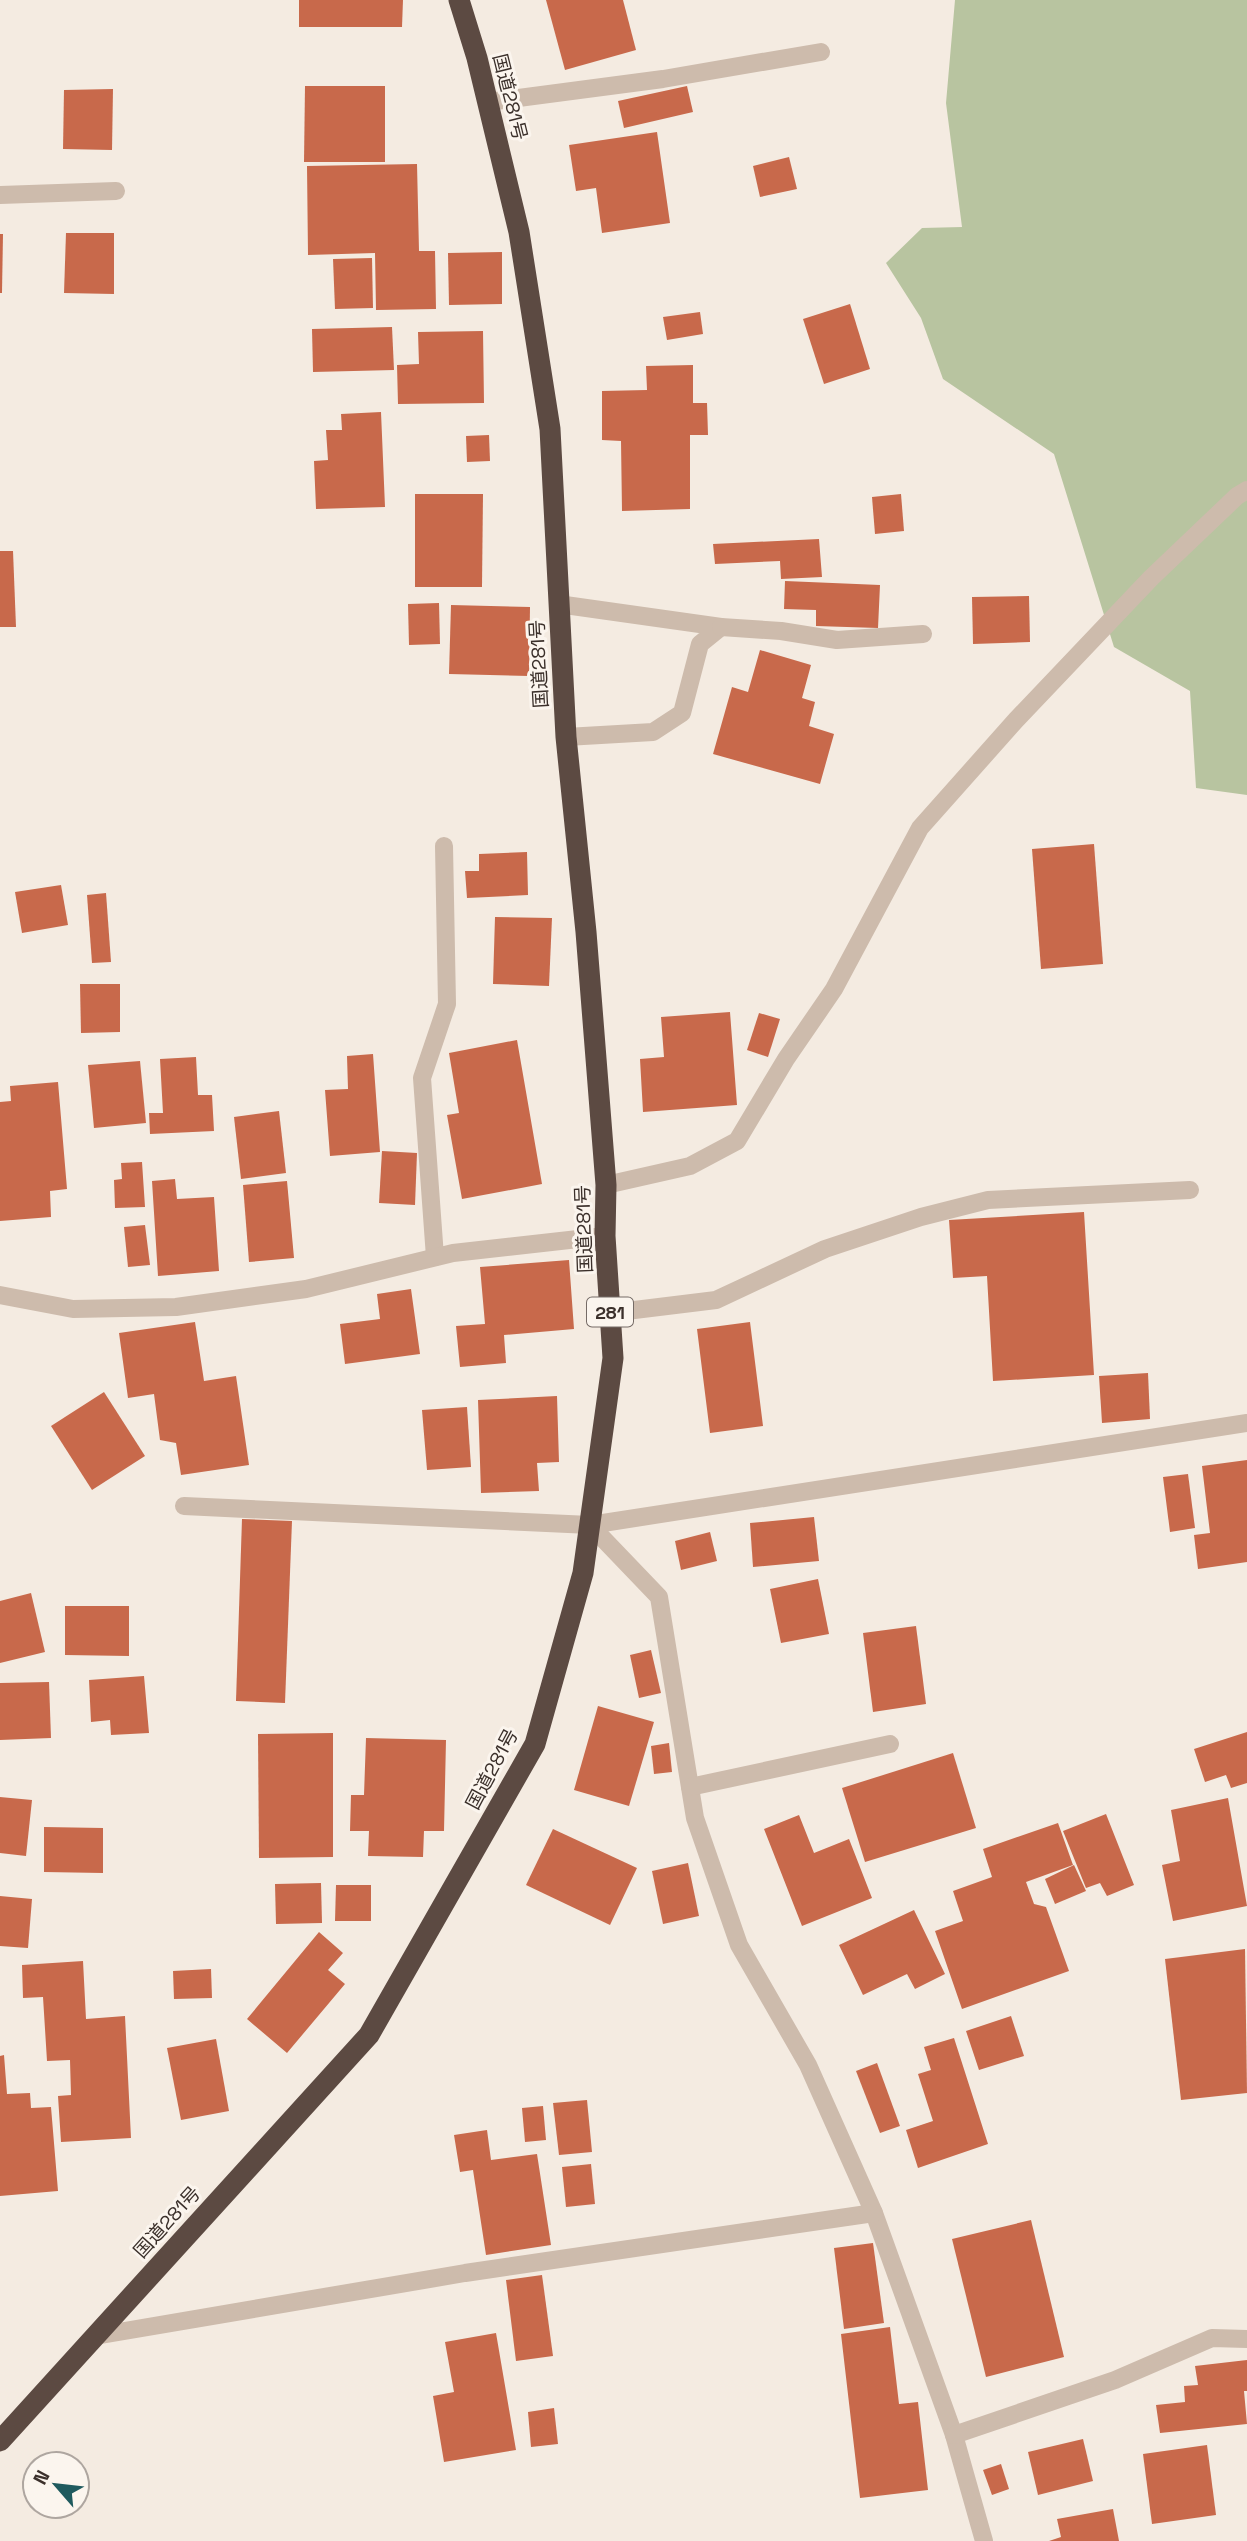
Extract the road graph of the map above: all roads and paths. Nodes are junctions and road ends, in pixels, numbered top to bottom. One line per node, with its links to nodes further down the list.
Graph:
1 (459, 0): 3 (highway, 国道281号 / 281)
2 (821, 52): 3 (street)
3 (488, 102): 7 (highway, 国道281号 / 281)
4 (116, 191): 5 (street)
5 (0, 195)
6 (1247, 490): 12 (street)
7 (558, 604): 8 (street); 10 (highway, 国道281号 / 281)
8 (721, 628): 9 (street); 10 (street)
9 (923, 634)
10 (566, 737): 12 (highway, 国道281号 / 281)
11 (444, 846): 15 (street)
12 (606, 1185): 14 (highway, 国道281号 / 281)
13 (1190, 1190): 17 (street)
14 (606, 1236): 15 (street); 17 (highway, 国道281号 / 281)
15 (435, 1257): 16 (street)
16 (0, 1295)
17 (610, 1313): 20 (highway, 国道281号 / 281)
18 (1247, 1423): 20 (street)
19 (184, 1506): 20 (street)
20 (590, 1525): 22 (street); 24 (highway, 国道281号 / 281)
21 (890, 1744): 22 (street)
22 (690, 1787): 23 (street)
23 (874, 2213): 24 (street); 27 (street)
24 (95, 2336): 26 (highway, 国道281号 / 281)
25 (1247, 2339): 27 (street)
26 (1, 2435)
27 (954, 2435): 28 (street)
28 (984, 2541)

